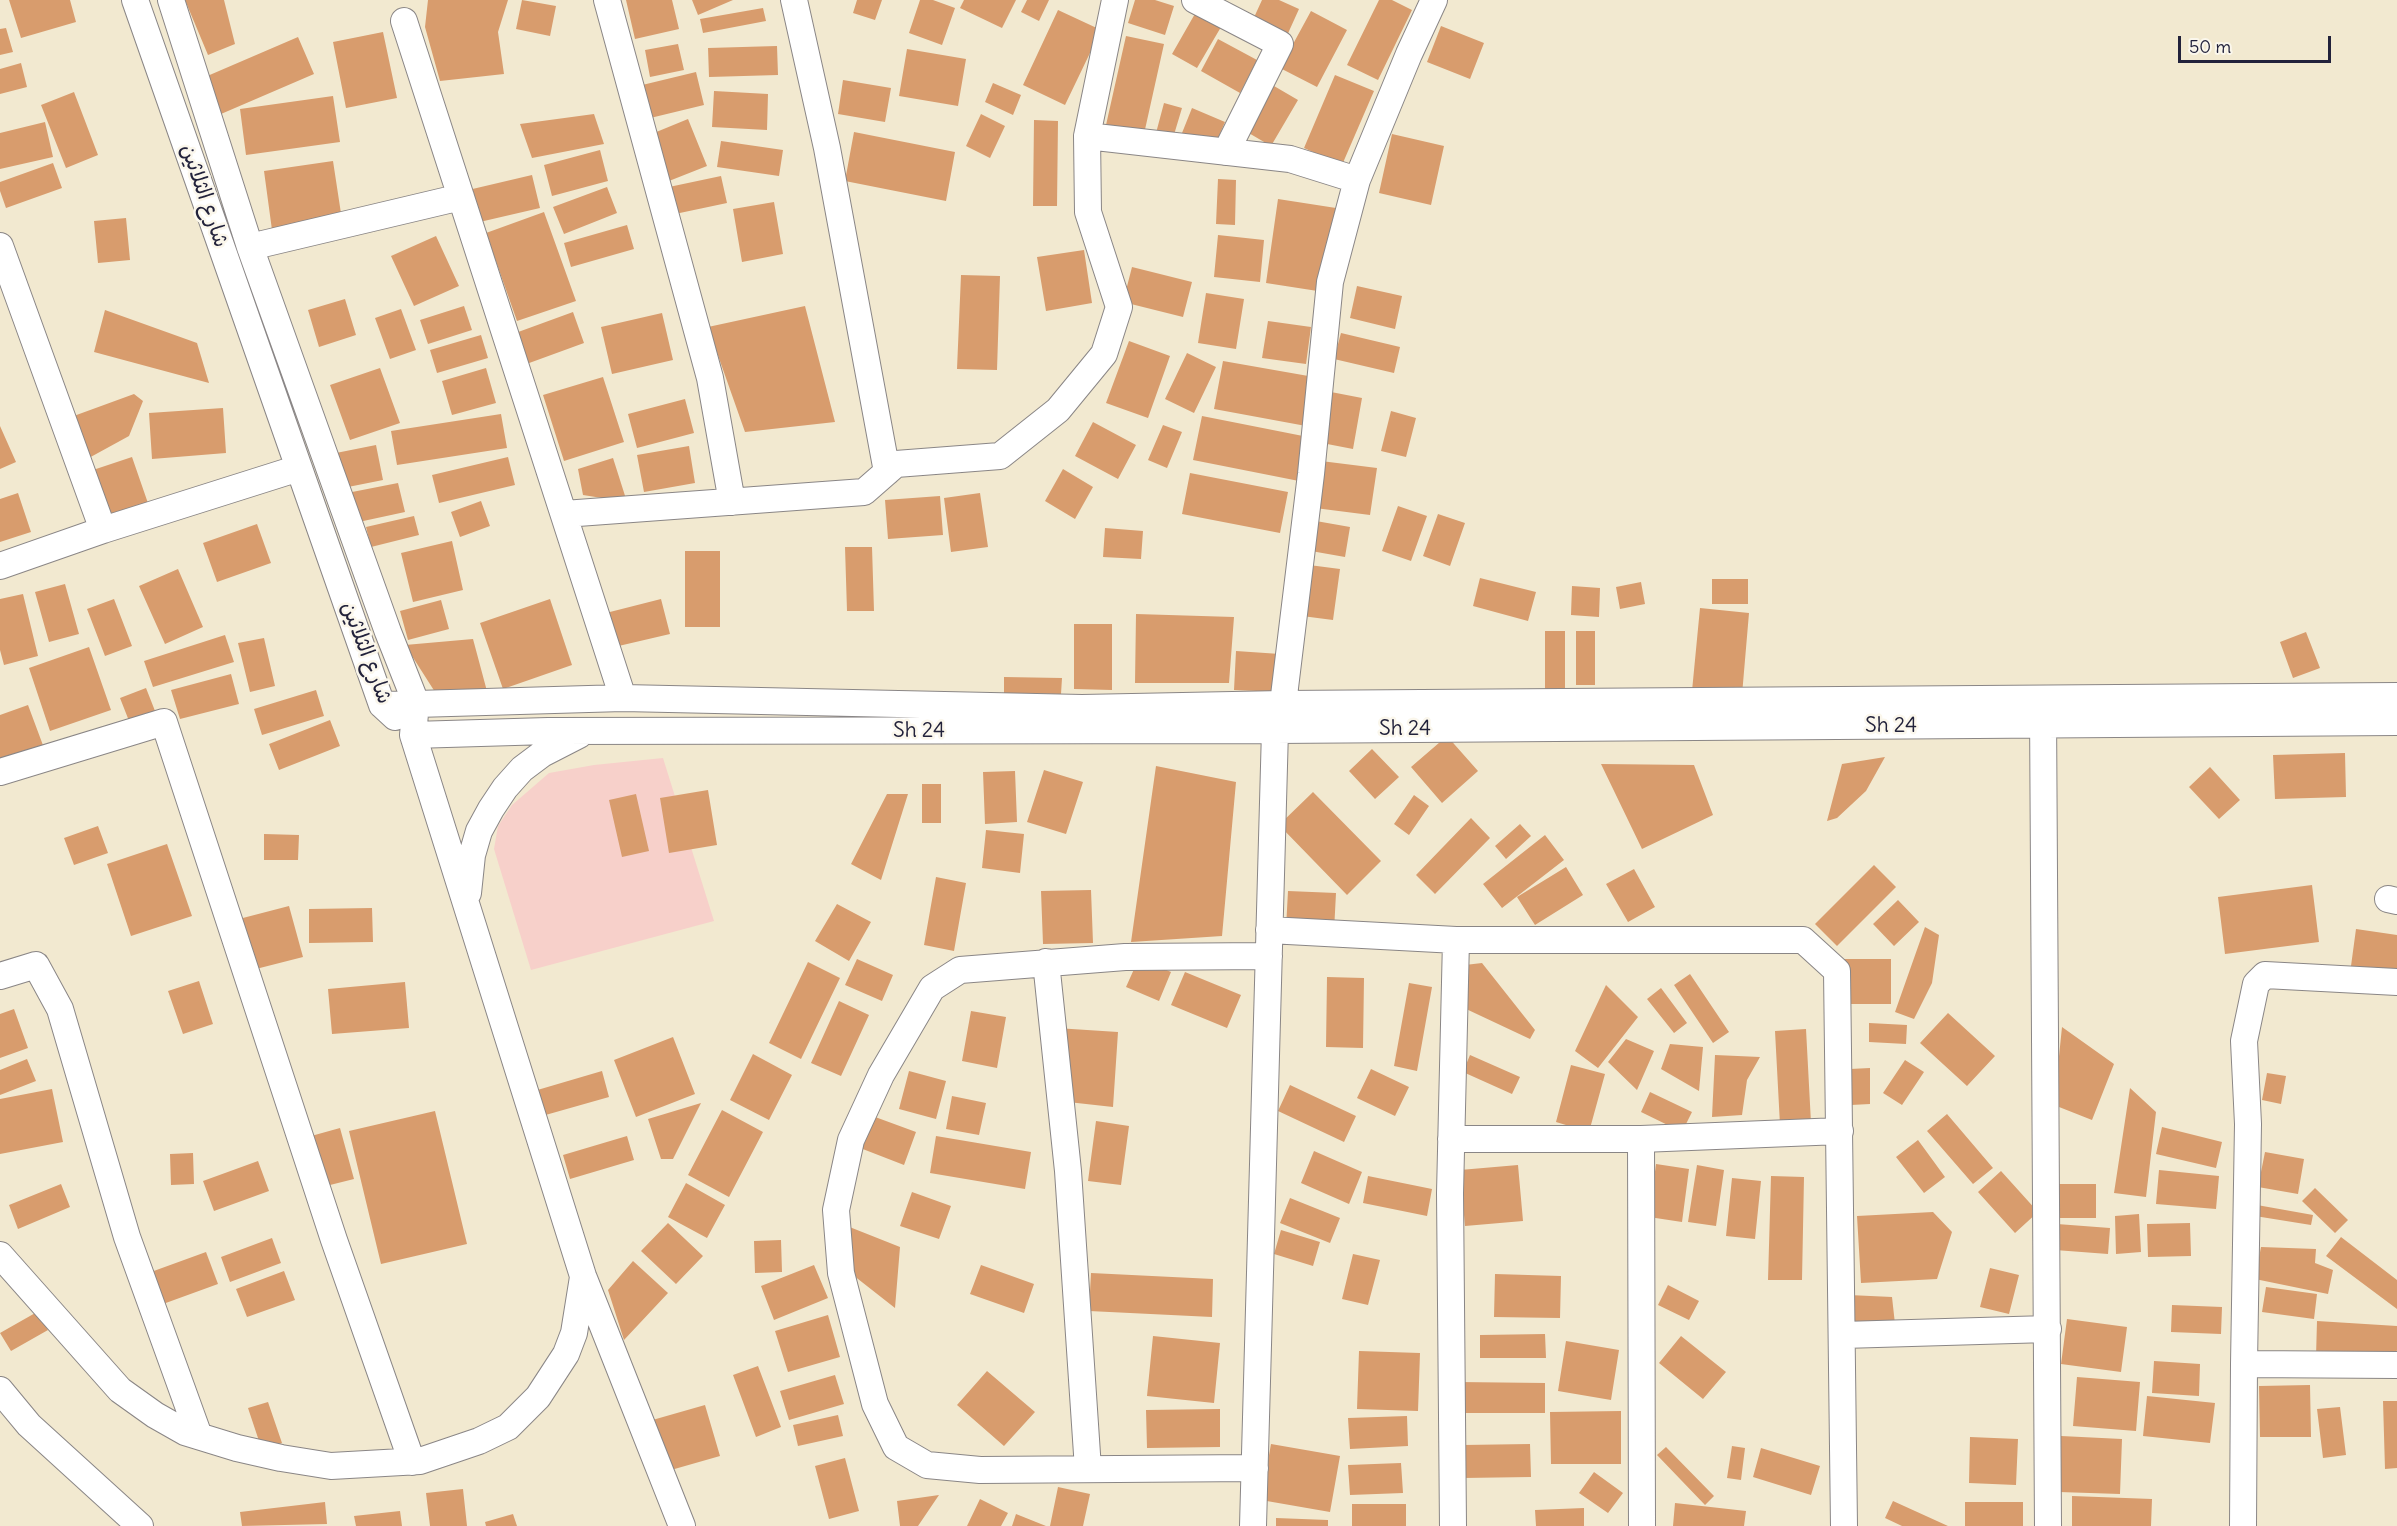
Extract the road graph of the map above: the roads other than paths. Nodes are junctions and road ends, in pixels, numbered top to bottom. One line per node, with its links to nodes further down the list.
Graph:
1 (135, 0): 15 (street, شارع الثلاثين)
2 (171, 0): 14 (street, شارع الثلاثين)
3 (607, 0): 17 (street)
4 (795, 0): 16 (street)
5 (1115, 0): 9 (street)
6 (1195, 0): 10 (street)
7 (1434, 0): 11 (street)
8 (404, 21): 12 (street)
9 (1087, 136): 10 (street); 16 (street)
10 (1226, 152): 11 (street)
11 (1357, 180): 25 (street)
12 (460, 197): 14 (street); 18 (street)
13 (0, 246): 19 (street)
14 (250, 247): 24 (street, شارع الثلاثين)
15 (299, 468): 19 (street); 26 (street, شارع الثلاثين)
16 (887, 472): 17 (street)
17 (732, 502): 18 (street)
18 (564, 514): 22 (street)
19 (102, 530): 20 (street)
20 (0, 566)
21 (2397, 696): 23 (street, Sh 24)
22 (623, 698): 24 (street, Sh 24); 25 (street, Sh 24)
23 (2041, 698): 25 (street, Sh 24); 28 (street)
24 (416, 702): 26 (street, Sh 24); 31 (street, شارع الثلاثين)
25 (1283, 704)
26 (382, 705): 31 (street, شارع الثلاثين)
27 (2397, 722): 28 (street, Sh 24)
28 (2044, 725): 29 (street, Sh 24); 45 (street)
29 (1275, 730): 30 (street, Sh 24); 34 (street)
30 (587, 732): 31 (street, Sh 24); 33 (street)
31 (413, 735): 33 (street)
32 (0, 772): 51 (street)
33 (468, 905): 44 (street)
34 (1269, 930): 35 (street); 36 (street)
35 (1456, 940): 40 (street); 41 (street)
36 (1269, 956): 37 (street); 52 (street)
37 (1046, 962): 53 (street); 53 (street)
38 (0, 976): 50 (street)
39 (2397, 982): 47 (street)
40 (1840, 1131): 42 (street); 46 (street)
41 (1451, 1139): 42 (street); 57 (street)
42 (1641, 1139): 58 (street)
43 (0, 1255): 50 (street)
44 (583, 1276): 51 (street); 55 (street)
45 (2048, 1329): 46 (street); 60 (street)
46 (1843, 1335): 59 (street)
47 (2244, 1364): 48 (street); 61 (street)
48 (2397, 1365)
49 (0, 1390): 54 (street)
50 (199, 1436): 51 (street)
51 (412, 1462)
52 (1255, 1468): 53 (street); 56 (street)
53 (1088, 1469)
54 (140, 1526)
55 (682, 1526)
56 (1253, 1526)
57 (1453, 1526)
58 (1642, 1526)
59 (1844, 1526)
60 (2048, 1526)
61 (2243, 1526)

